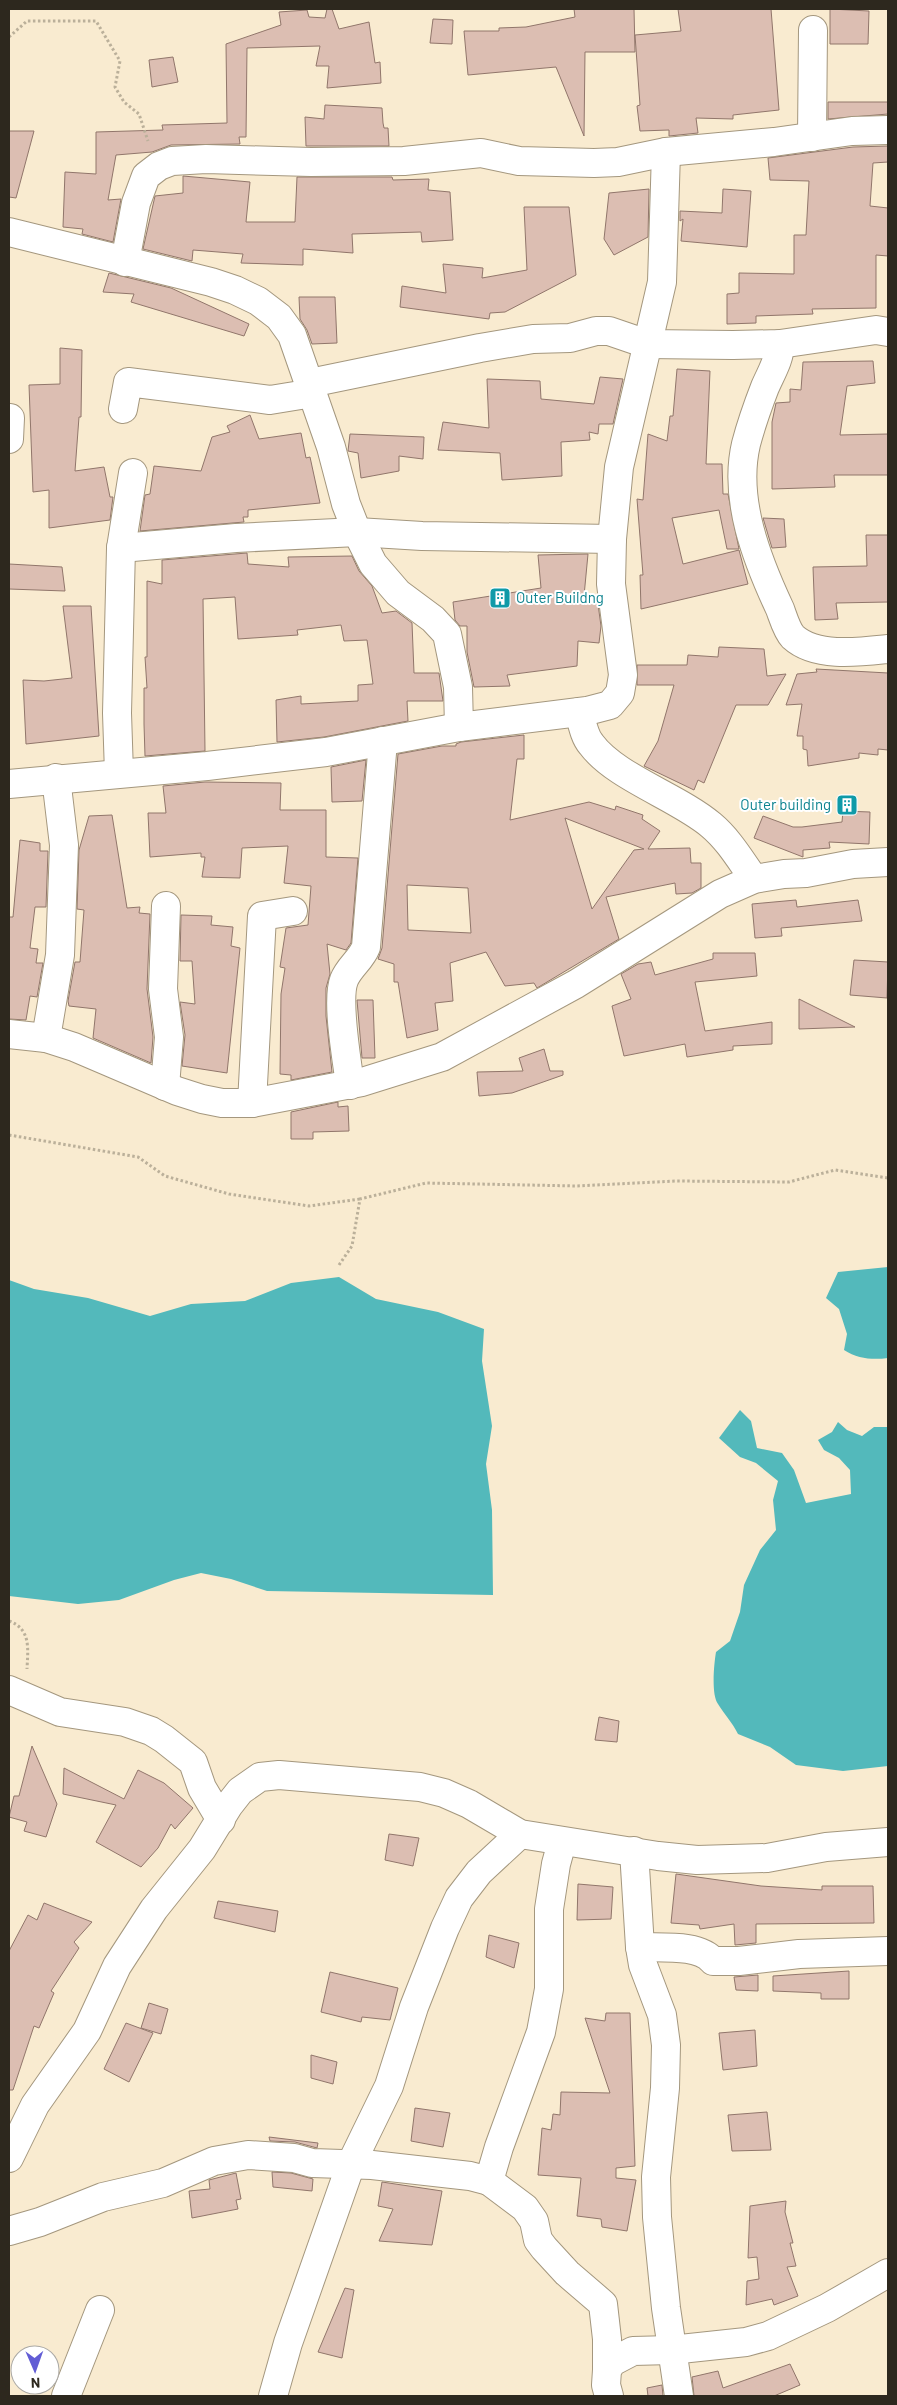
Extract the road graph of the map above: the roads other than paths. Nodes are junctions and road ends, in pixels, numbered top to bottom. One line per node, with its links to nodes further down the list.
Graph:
1 (813, 30): 3 (street)
2 (888, 130): 3 (street)
3 (812, 137): 4 (street)
4 (666, 152): 6 (street); 8 (street)
5 (9, 232): 6 (street)
6 (125, 262): 10 (street)
7 (888, 332): 9 (street)
8 (647, 344): 9 (street); 10 (street); 14 (street)
9 (780, 344): 16 (street)
10 (311, 388): 11 (street); 13 (street)
11 (123, 409)
12 (133, 473): 15 (street)
13 (357, 532): 14 (street); 15 (street); 18 (street)
14 (612, 539): 17 (street)
15 (121, 548): 20 (street)
16 (888, 649)
17 (579, 712): 18 (street); 24 (street)
18 (459, 728): 19 (street)
19 (383, 741): 20 (street); 29 (street)
20 (119, 773): 21 (street)
21 (56, 778): 22 (street); 28 (street)
22 (9, 784)
23 (888, 862): 24 (street)
24 (754, 879): 29 (street)
25 (166, 906): 30 (street)
26 (293, 911): 31 (street)
27 (9, 1034): 28 (street)
28 (46, 1038): 30 (street)
29 (350, 1085): 31 (street)
30 (165, 1086): 31 (street)
31 (252, 1103)
32 (17, 1693): 33 (street)
33 (221, 1820): 34 (street); 40 (street)
34 (520, 1834): 35 (street); 41 (street)
35 (562, 1842): 37 (street); 42 (street)
36 (888, 1842): 37 (street)
37 (634, 1851): 38 (street)
38 (640, 1947): 39 (street); 46 (street)
39 (888, 1951)
40 (9, 2158)
41 (351, 2164): 42 (street); 43 (street); 49 (street)
42 (489, 2181): 47 (street)
43 (9, 2231)
44 (888, 2273): 46 (street)
45 (100, 2310): 48 (street)
46 (671, 2350): 47 (street); 50 (street)
47 (608, 2383)
48 (66, 2396)
49 (273, 2396)
50 (679, 2396)

